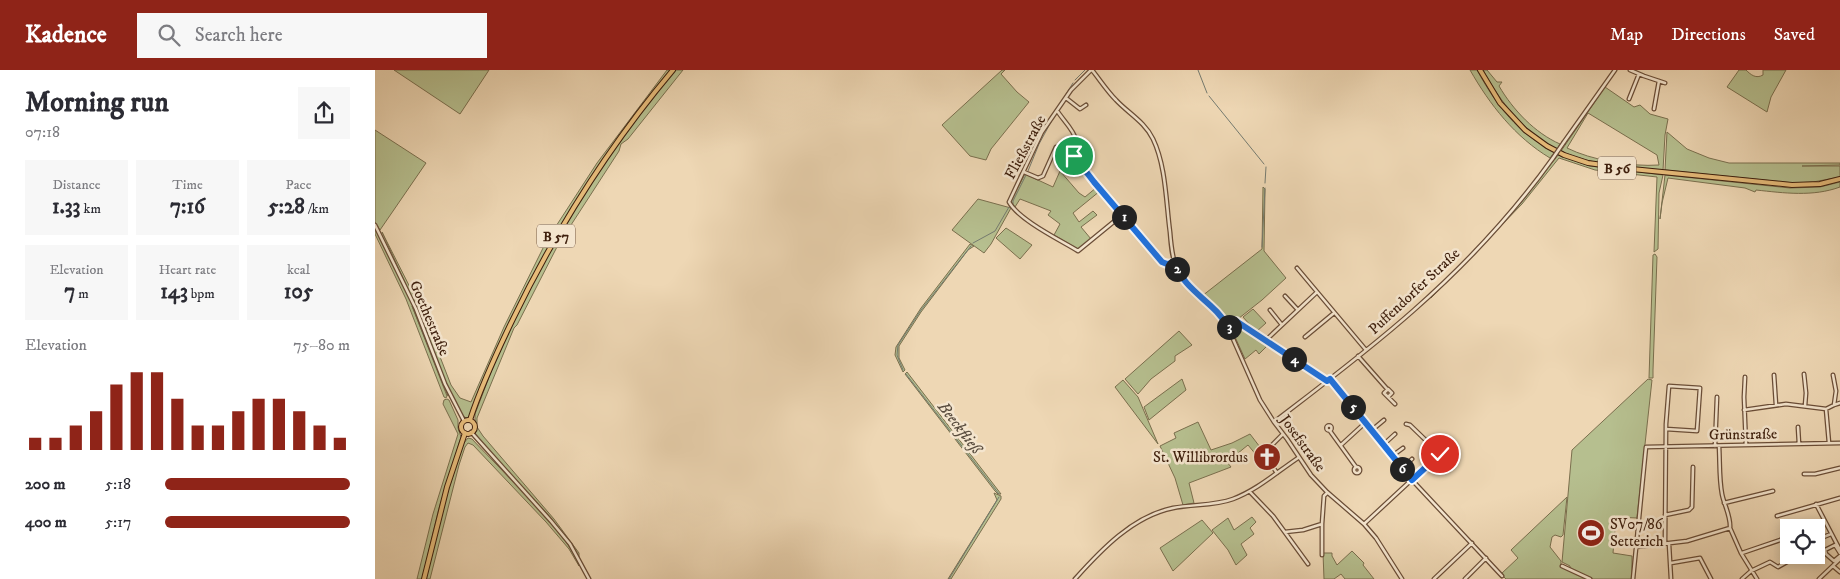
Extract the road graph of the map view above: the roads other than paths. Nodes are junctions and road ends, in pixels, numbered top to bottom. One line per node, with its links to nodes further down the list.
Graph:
1 (673, 70): 45 (main road, B 57)
2 (1092, 70): 9 (street, Fließstraße); 19 (street)
3 (1480, 70): 16 (main road, B 56)
4 (1615, 70): 30 (street, Puffendorfer Straße, bridge)
5 (1630, 70): 6 (street)
6 (1639, 74): 7 (street); 10 (street)
7 (1659, 81): 8 (street); 12 (street)
8 (1665, 83)
9 (1066, 98): 11 (street); 13 (street, Fließstraße)
10 (1629, 99)
11 (1086, 105)
12 (1654, 109)
13 (1058, 112): 15 (street, Fließstraße); 17 (street)
14 (1055, 148): 15 (street)
15 (1024, 172): 17 (street, Fließstraße)
16 (1840, 179)
17 (1122, 215): 19 (street)
18 (375, 224): 47 (street, Goethestraße)
19 (1175, 263): 27 (street, Josefstraße)
20 (1297, 268): 21 (street)
21 (1316, 293): 24 (street); 25 (street)
22 (1285, 296): 24 (street)
23 (1269, 310): 26 (street)
24 (1298, 310): 26 (street)
25 (1334, 313): 28 (street); 30 (street)
26 (1282, 325): 29 (street)
27 (1228, 327): 29 (street); 48 (street, Josefstraße)
28 (1305, 337)
29 (1266, 340): 36 (street)
30 (1366, 350): 31 (street, Puffendorfer Straße)
31 (1358, 356): 36 (street, Puffendorfer Straße); 39 (street)
32 (1804, 374): 42 (street)
33 (1774, 375): 40 (street)
34 (1833, 375): 41 (street)
35 (1745, 377): 44 (street)
36 (1329, 380): 48 (street, Puffendorfer Straße); 49 (street)
37 (1717, 397): 64 (street)
38 (1840, 403): 41 (street)
39 (1395, 404)
40 (1776, 405): 42 (street); 44 (street)
41 (1834, 405): 43 (street)
42 (1805, 406): 43 (street)
43 (1827, 408): 61 (street)
44 (1745, 410): 65 (street)
45 (470, 420): 47 (main road); 55 (main road, B 57)
46 (1384, 420): 54 (street)
47 (464, 421): 56 (main road)
48 (1273, 422): 57 (street, Josefstraße)
49 (1365, 423): 54 (street); 63 (street)
50 (1406, 424): 70 (street)
51 (1798, 427): 60 (street)
52 (1666, 429): 52 (street); 69 (street)
53 (1330, 431): 63 (street)
54 (1371, 431): 62 (street)
55 (471, 432): 56 (main road); 113 (street)
56 (465, 433): 112 (main road)
57 (1283, 434): 67 (street); 72 (street, Josefstraße)
58 (1395, 434): 62 (street)
59 (1840, 443): 61 (street, Grünstraße)
60 (1799, 444): 61 (street, Grünstraße); 65 (street, Grünstraße)
61 (1829, 444)
62 (1383, 445): 71 (street)
63 (1341, 446): 75 (street)
64 (1717, 446): 65 (street, Grünstraße); 69 (street, Grünstraße); 86 (street)
65 (1746, 446)
66 (1447, 447): 70 (street)
67 (1269, 448)
68 (1403, 448): 71 (street)
69 (1666, 448): 88 (street); 99 (street, Grünstraße)
70 (1440, 454): 81 (street)
71 (1392, 457): 76 (street)
72 (1299, 458): 79 (street); 84 (street, Josefstraße)
73 (1412, 459): 76 (street)
74 (1270, 463): 79 (street)
75 (1356, 467)
76 (1402, 468): 81 (street)
77 (1693, 468): 88 (street)
78 (1840, 468): 80 (street)
79 (1277, 473): 83 (street)
80 (1804, 474)
81 (1412, 480): 91 (street); 97 (street)
82 (1773, 491): 86 (street)
83 (1250, 492): 93 (street); 114 (street)
84 (1327, 492): 90 (street); 91 (street, Josefstraße)
85 (1840, 498): 87 (street)
86 (1724, 502): 92 (street)
87 (1817, 504): 89 (street); 94 (street)
88 (1665, 515): 98 (street)
89 (1777, 516)
90 (1321, 524): 93 (street); 102 (street)
91 (1364, 524): 115 (street, Josefstraße)
92 (1730, 528): 98 (street); 100 (street)
93 (1285, 532): 105 (street)
94 (1831, 534): 95 (street); 101 (street)
95 (1825, 536)
96 (1780, 540): 100 (street)
97 (1472, 543): 103 (street); 116 (street)
98 (1667, 544): 99 (street); 104 (street)
99 (1636, 547): 119 (street)
100 (1741, 553): 109 (street)
101 (1840, 554): 101 (street); 108 (street)
102 (1322, 555)
103 (1486, 558): 111 (street); 117 (street)
104 (1671, 563): 120 (street); 121 (street)
105 (1308, 564)
106 (1783, 564): 109 (street)
107 (1562, 566): 118 (street)
108 (1833, 566): 110 (street); 124 (street)
109 (1751, 571): 122 (street); 123 (street)
110 (1840, 572)
111 (1502, 576)
112 (424, 579)
113 (589, 579)
114 (1075, 579)
115 (1402, 579)
116 (1434, 579)
117 (1465, 579)
118 (1591, 579)
119 (1633, 579)
120 (1671, 579)
121 (1711, 579)
122 (1742, 579)
123 (1757, 579)
124 (1819, 579)

